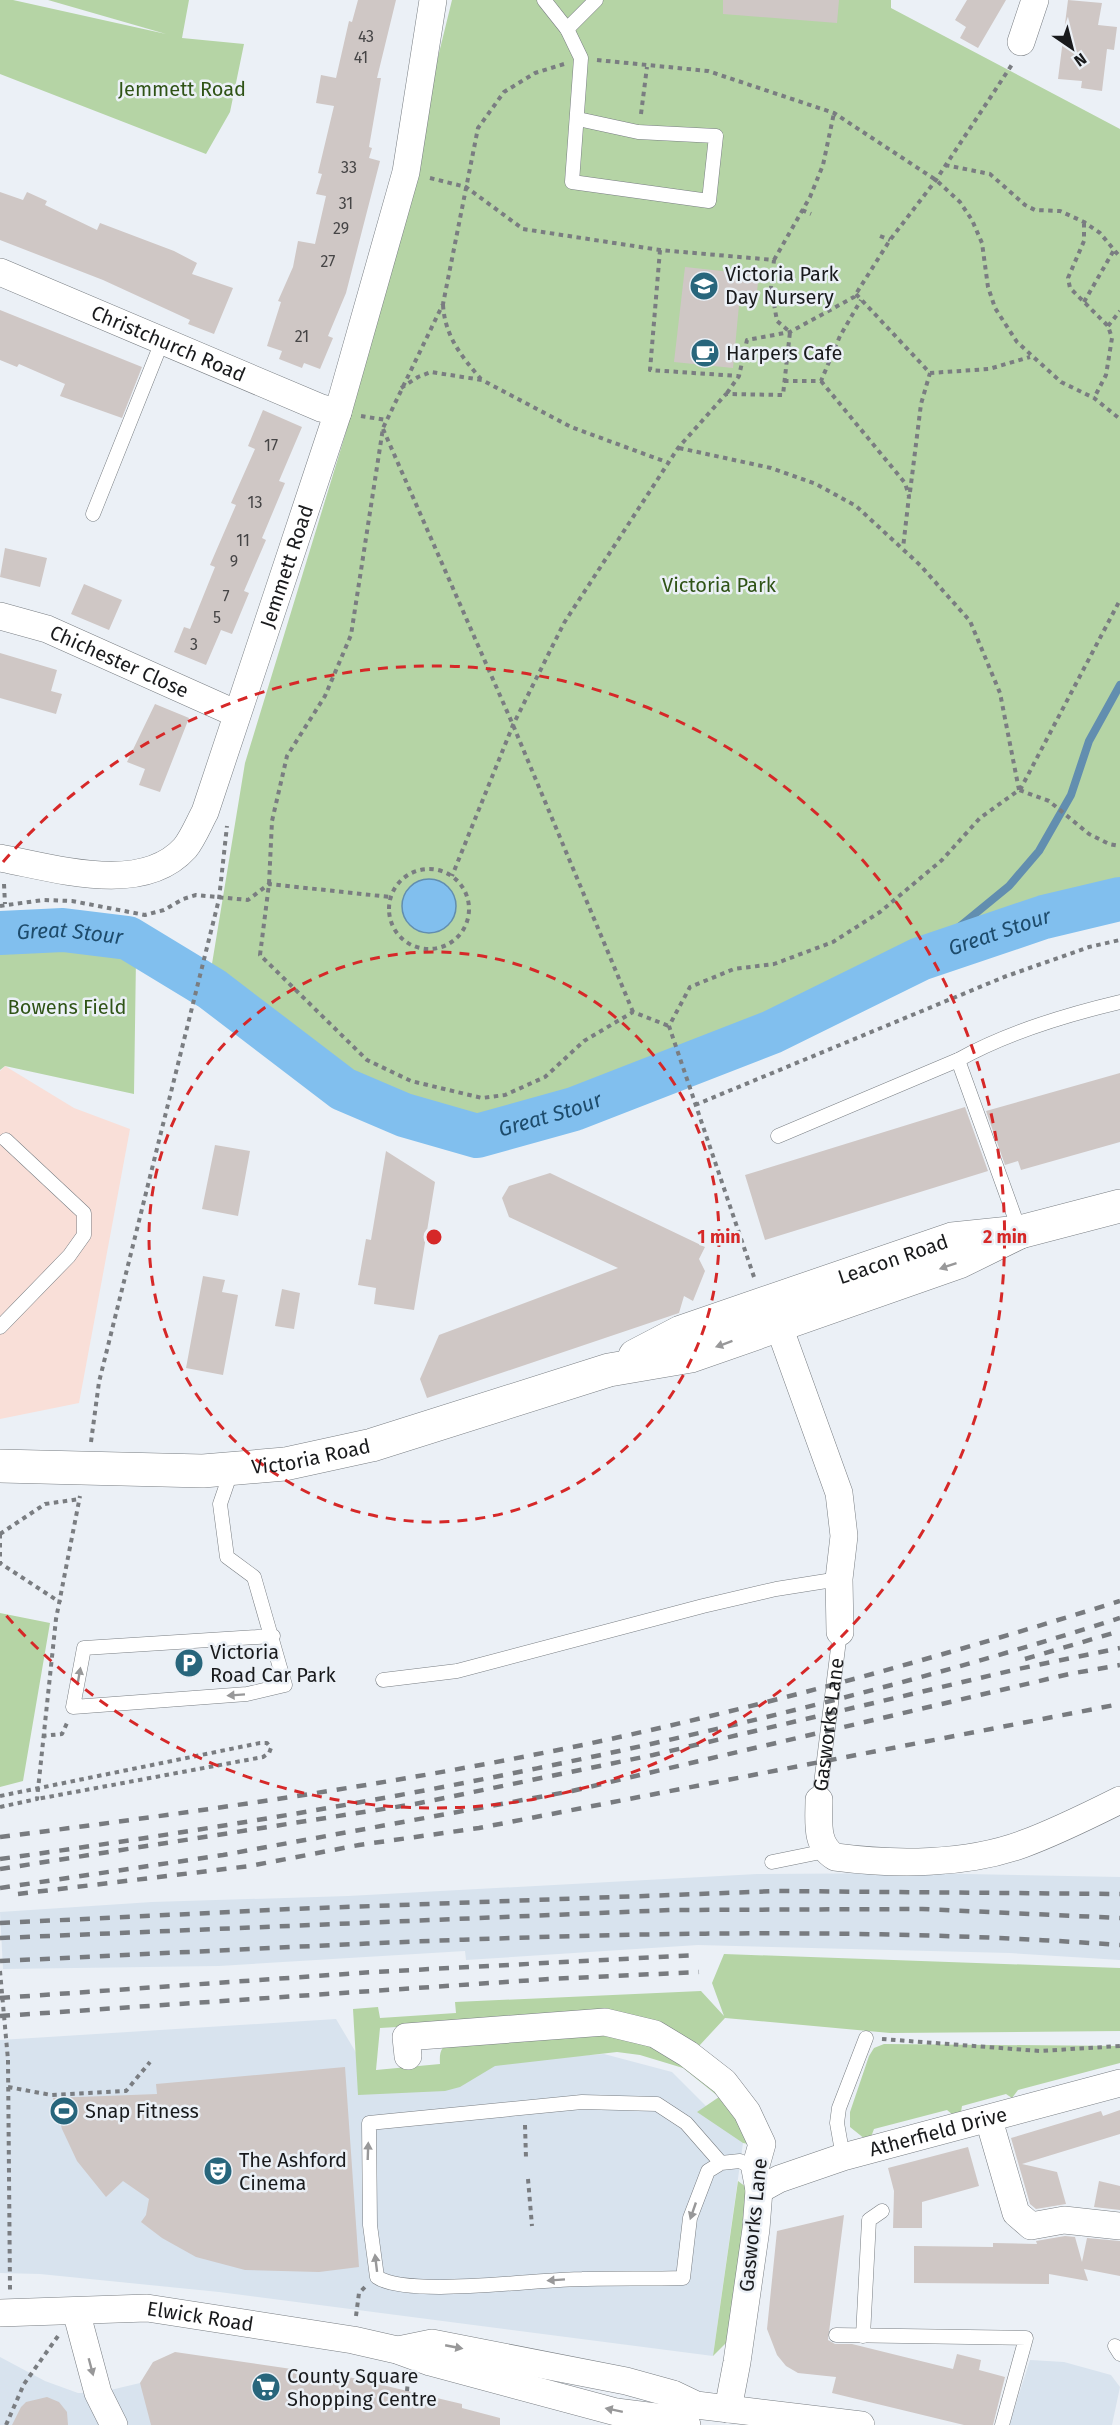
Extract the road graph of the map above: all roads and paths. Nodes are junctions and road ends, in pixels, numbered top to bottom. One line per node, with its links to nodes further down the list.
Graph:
1 (433, 0): 13 (street, Jemmett Road)
2 (544, 0): 5 (lane)
3 (596, 0): 5 (lane)
4 (1035, 0): 6 (street)
5 (567, 29): 7 (lane)
6 (1021, 42): 12 (path)
7 (581, 58): 8 (path); 10 (lane); 15 (path)
8 (647, 67): 9 (path); 11 (path)
9 (834, 112): 14 (path); 16 (path)
10 (578, 119): 11 (lane); 11 (lane)
11 (638, 132)
12 (945, 165): 14 (path); 18 (path)
13 (406, 172): 15 (path); 43 (street, Jemmett Road)
14 (936, 180): 20 (path); 34 (path)
15 (466, 187): 22 (path); 29 (path)
16 (802, 210): 17 (path); 24 (path)
17 (811, 214)
18 (1084, 222): 21 (path); 28 (path)
19 (880, 236): 20 (path)
20 (890, 240): 26 (path)
21 (1114, 249): 23 (path); 28 (path)
22 (660, 250): 24 (path); 36 (path)
23 (1120, 257)
24 (774, 260): 32 (path)
25 (0, 272): 33 (street, Christchurch Road)
26 (856, 294): 27 (path); 32 (path)
27 (861, 300): 35 (path); 39 (path)
28 (1084, 302): 31 (path)
29 (443, 304): 37 (path); 40 (path)
30 (1120, 311): 31 (path)
31 (1108, 326): 42 (path)
32 (790, 332): 36 (path); 38 (path)
33 (163, 339): 43 (street, Christchurch Road); 49 (lane)
34 (1030, 357): 35 (path); 42 (path)
35 (930, 373): 48 (path)
36 (739, 376): 41 (path)
37 (482, 380): 40 (path); 47 (path)
38 (784, 381): 39 (path); 41 (path)
39 (821, 381): 48 (path)
40 (400, 388): 45 (path)
41 (726, 394): 46 (path)
42 (1094, 398): 44 (path)
43 (338, 412): 53 (street, Jemmett Road)
44 (1120, 419)
45 (383, 428): 54 (path); 60 (path)
46 (678, 448): 47 (path); 50 (path)
47 (669, 463): 54 (path)
48 (909, 496): 50 (path)
49 (93, 514)
50 (903, 549): 55 (path)
51 (1120, 600): 55 (path)
52 (0, 616): 53 (street, Chichester Close)
53 (237, 714): 58 (street)
54 (513, 725): 59 (path); 66 (path)
55 (1020, 790): 57 (path); 67 (path)
56 (227, 825): 62 (path)
57 (1120, 846)
58 (0, 858)
59 (452, 876): 61 (path); 61 (path)
60 (269, 884): 61 (path); 62 (path); 66 (path)
61 (390, 897)
62 (219, 898): 63 (path); 78 (path)
63 (0, 906)
64 (1120, 940): 69 (path)
65 (1120, 1002): 68 (lane)
66 (633, 1012): 67 (path)
67 (669, 1026): 69 (path)
68 (958, 1060): 70 (lane); 73 (lane)
69 (695, 1105): 74 (path)
70 (778, 1136)
71 (6, 1140): 75 (lane)
72 (1120, 1206): 73 (street, Leacon Road)
73 (1020, 1232): 74 (street, Leacon Road)
74 (774, 1312): 77 (street, Victoria Road); 81 (street, Gasworks Lane)
75 (0, 1327)
76 (0, 1466): 78 (street, Victoria Road)
77 (232, 1469): 78 (street, Victoria Road); 84 (lane)
78 (83, 1484): 79 (path); 82 (path)
79 (0, 1534): 80 (path)
80 (0, 1563): 82 (path)
81 (839, 1579): 83 (street, Gasworks Lane); 85 (lane)
82 (61, 1603): 87 (path)
83 (840, 1632): 90 (lane, Gasworks Lane)
84 (273, 1636): 86 (lane, one-way to 84); 86 (lane, one-way to 86)
85 (382, 1680)
86 (73, 1707): 87 (path)
87 (42, 1736): 89 (path)
88 (0, 1796): 89 (path, bridge)
89 (37, 1799): 92 (path)
90 (819, 1800): 93 (street, Gasworks Lane)
91 (1120, 1800): 93 (street)
92 (0, 1807)
93 (826, 1851): 94 (lane)
94 (772, 1862)
95 (0, 1971): 101 (path, bridge)
96 (866, 2038): 97 (path); 104 (lane)
97 (1120, 2046)
98 (408, 2056): 108 (street, Gasworks Lane)
99 (150, 2062): 101 (path)
100 (1120, 2083): 103 (street, Atherfield Drive)
101 (8, 2087): 115 (path)
102 (524, 2107): 105 (path); 106 (lane); 106 (lane, one-way to 102)
103 (989, 2120): 104 (street, Atherfield Drive); 111 (street)
104 (843, 2157): 108 (street, Atherfield Drive)
105 (526, 2158)
106 (721, 2163): 108 (lane)
107 (528, 2179): 110 (path)
108 (757, 2180): 118 (street, Gasworks Lane)
109 (882, 2211): 117 (lane)
110 (532, 2226)
111 (1120, 2226)
112 (359, 2293): 113 (path)
113 (357, 2307)
114 (76, 2311): 115 (street, Elwick Road); 119 (street, Elwick Road); 121 (path); 122 (street, one-way to 122)
115 (5, 2312)
116 (836, 2335): 117 (lane)
117 (863, 2336): 123 (lane)
118 (728, 2409): 119 (street, Elwick Road); 120 (street, Elwick Road)
119 (682, 2418)
120 (855, 2423)
121 (6, 2425)
122 (114, 2425)
123 (1002, 2425)

